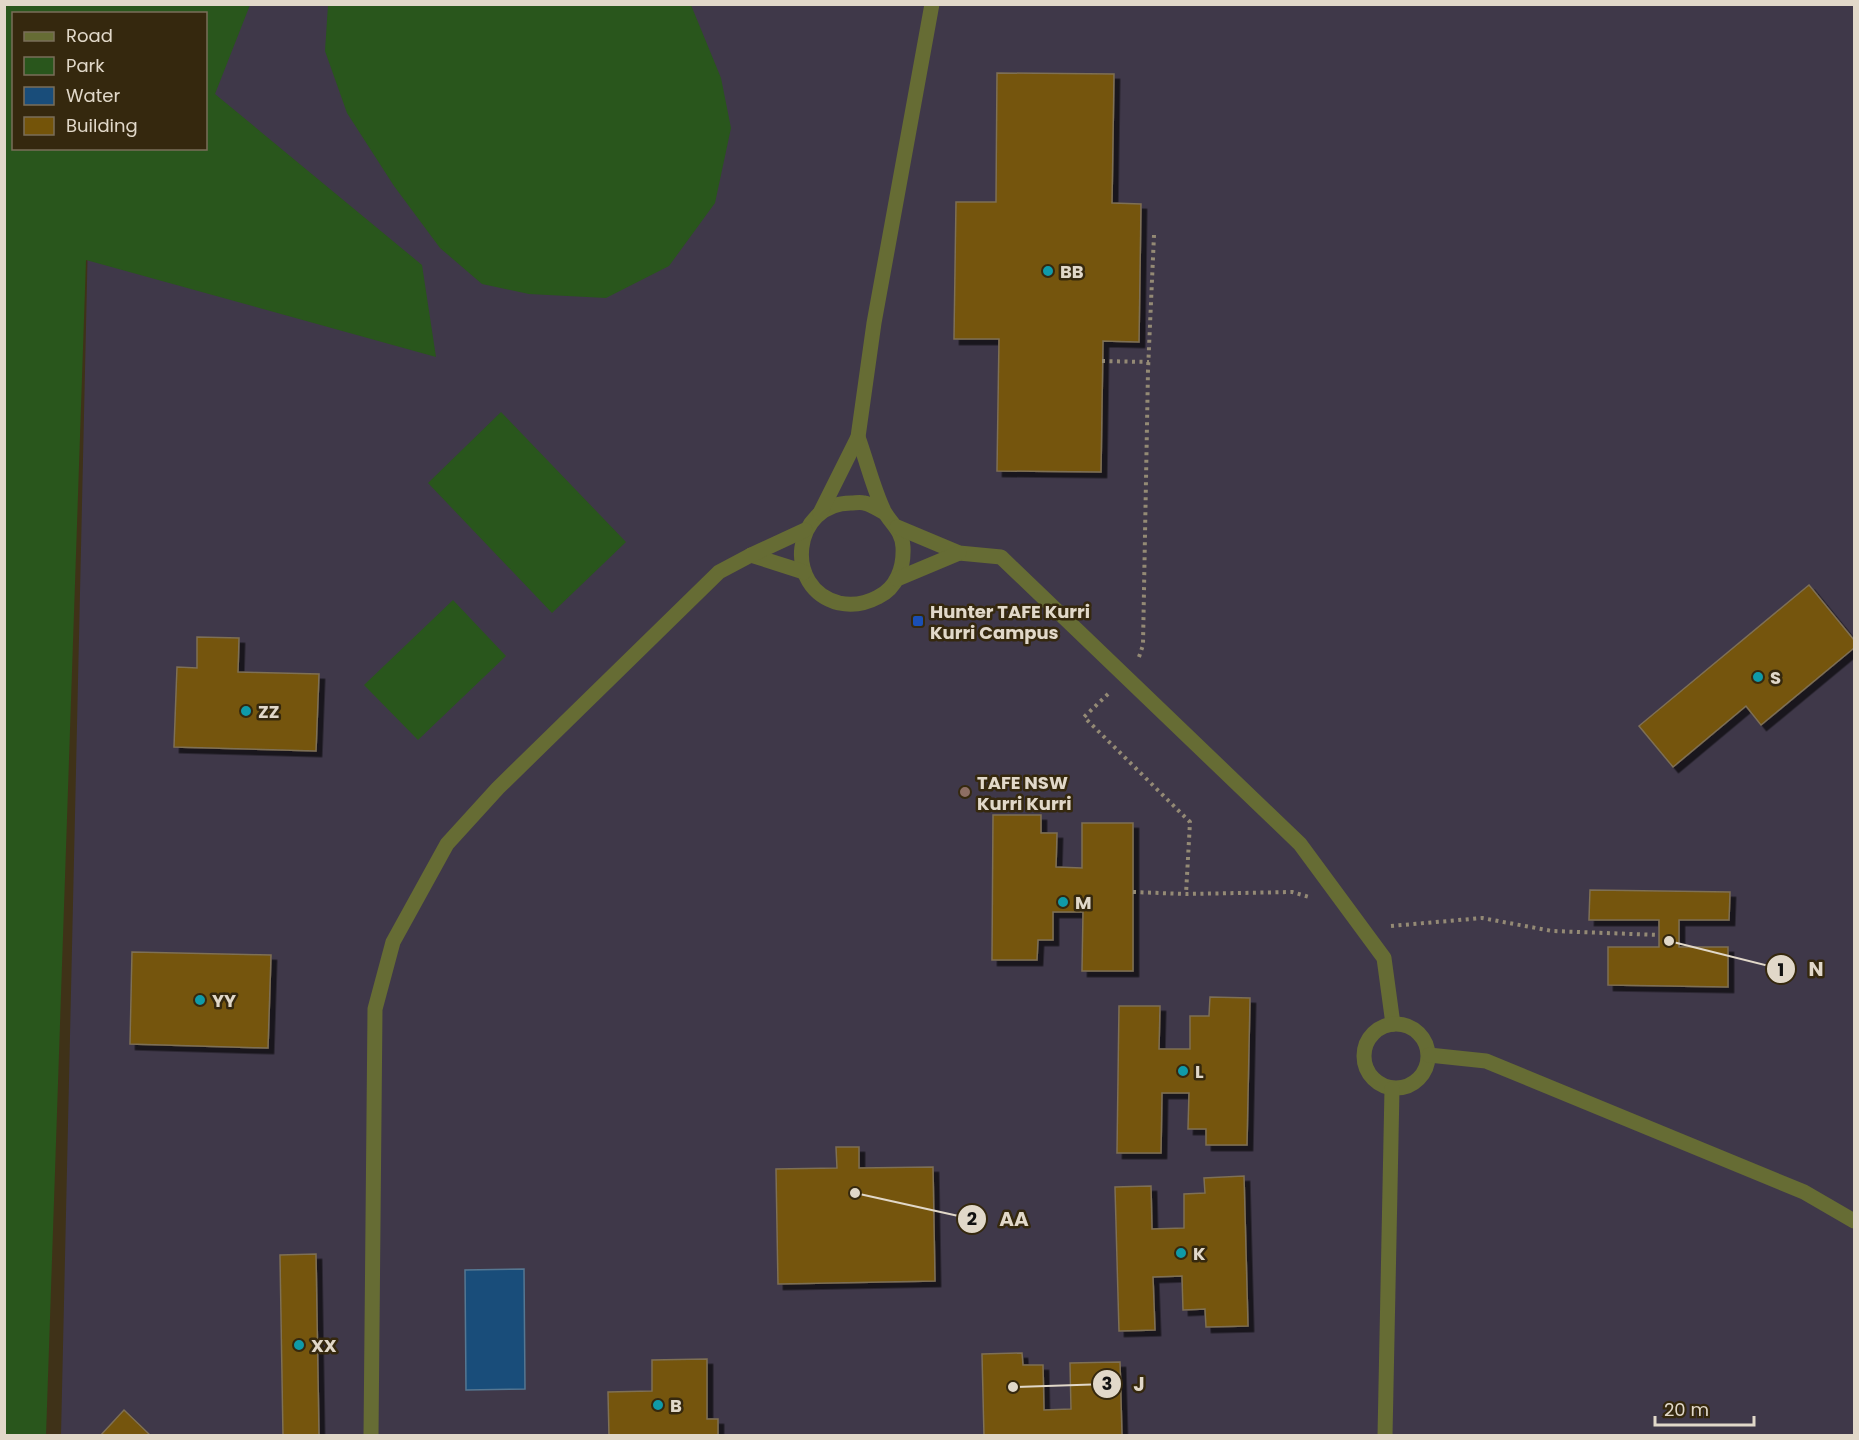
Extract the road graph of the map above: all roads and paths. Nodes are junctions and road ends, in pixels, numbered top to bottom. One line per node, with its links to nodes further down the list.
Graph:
1 (932, 4): 5 (lane)
2 (1154, 235): 4 (path)
3 (1102, 361): 4 (path)
4 (1149, 362): 14 (path)
5 (858, 437): 6 (lane); 7 (lane)
6 (820, 513): 7 (lane); 9 (lane)
7 (885, 513): 8 (lane)
8 (897, 527): 10 (lane); 13 (lane)
9 (805, 530): 11 (lane); 12 (lane)
10 (959, 553): 13 (lane); 14 (lane)
11 (751, 555): 12 (lane); 23 (lane)
12 (804, 572): 13 (lane)
13 (897, 579)
14 (1126, 677): 16 (path); 17 (lane)
15 (1133, 892): 16 (path)
16 (1186, 894): 17 (path)
17 (1347, 908): 18 (path); 19 (lane)
18 (1659, 935)
19 (1393, 1024): 20 (lane); 21 (lane)
20 (1429, 1054): 21 (lane); 22 (lane)
21 (1392, 1089): 24 (lane)
22 (1854, 1221)
23 (371, 1436)
24 (1385, 1436)

